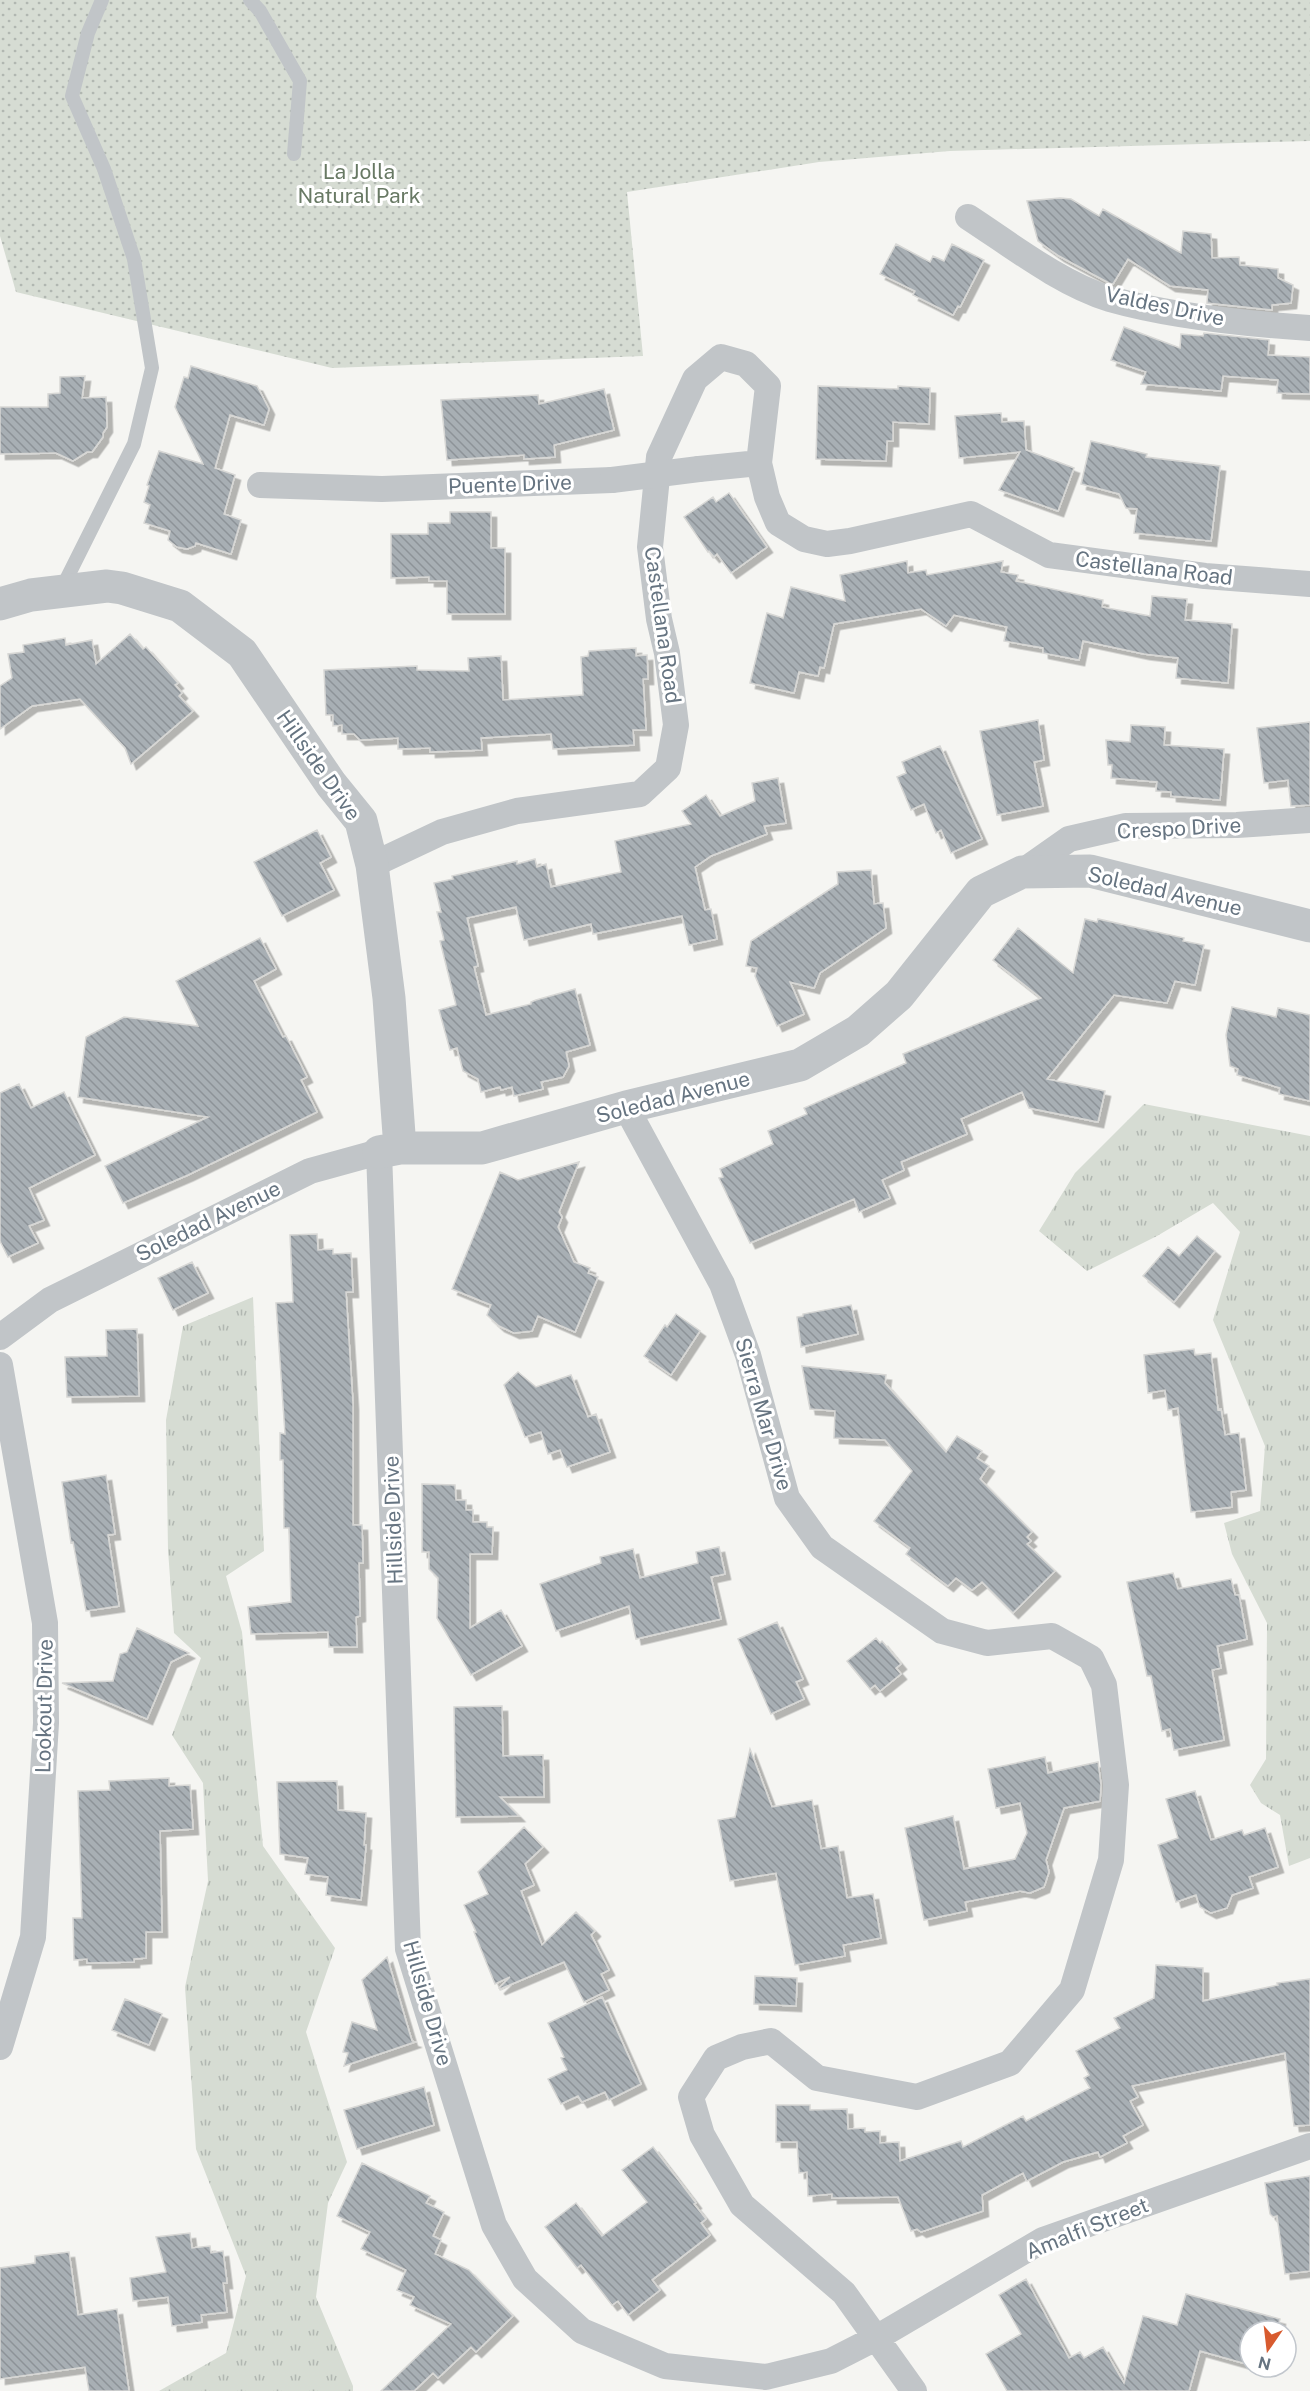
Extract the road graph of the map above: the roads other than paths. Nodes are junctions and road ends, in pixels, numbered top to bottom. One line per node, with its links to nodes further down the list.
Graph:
1 (102, 0): 9 (lane)
2 (250, 0): 3 (lane)
3 (294, 154)
4 (968, 217): 5 (street, Valdes Drive)
5 (1310, 328)
6 (759, 463): 7 (street, Puente Drive, bridge); 8 (street, Castellana Road); 12 (street, Castellana Road)
7 (260, 485)
8 (1310, 584)
9 (60, 592): 10 (street, Hillside Drive); 12 (street, Hillside Drive)
10 (0, 604)
11 (1310, 820): 13 (street, Crespo Drive)
12 (372, 865): 16 (street, Hillside Drive)
13 (1022, 872): 14 (street, Soledad Avenue); 15 (street, Soledad Avenue)
14 (1310, 926)
15 (626, 1107): 16 (street, Soledad Avenue); 21 (street, Sierra Mar Drive)
16 (390, 1150): 17 (street, Soledad Avenue); 21 (street, Hillside Drive)
17 (0, 1336)
18 (0, 1365): 19 (street, Lookout Drive)
19 (0, 2047)
20 (1310, 2146): 21 (street, Amalfi Street)
21 (878, 2337): 22 (street)
22 (914, 2391)

